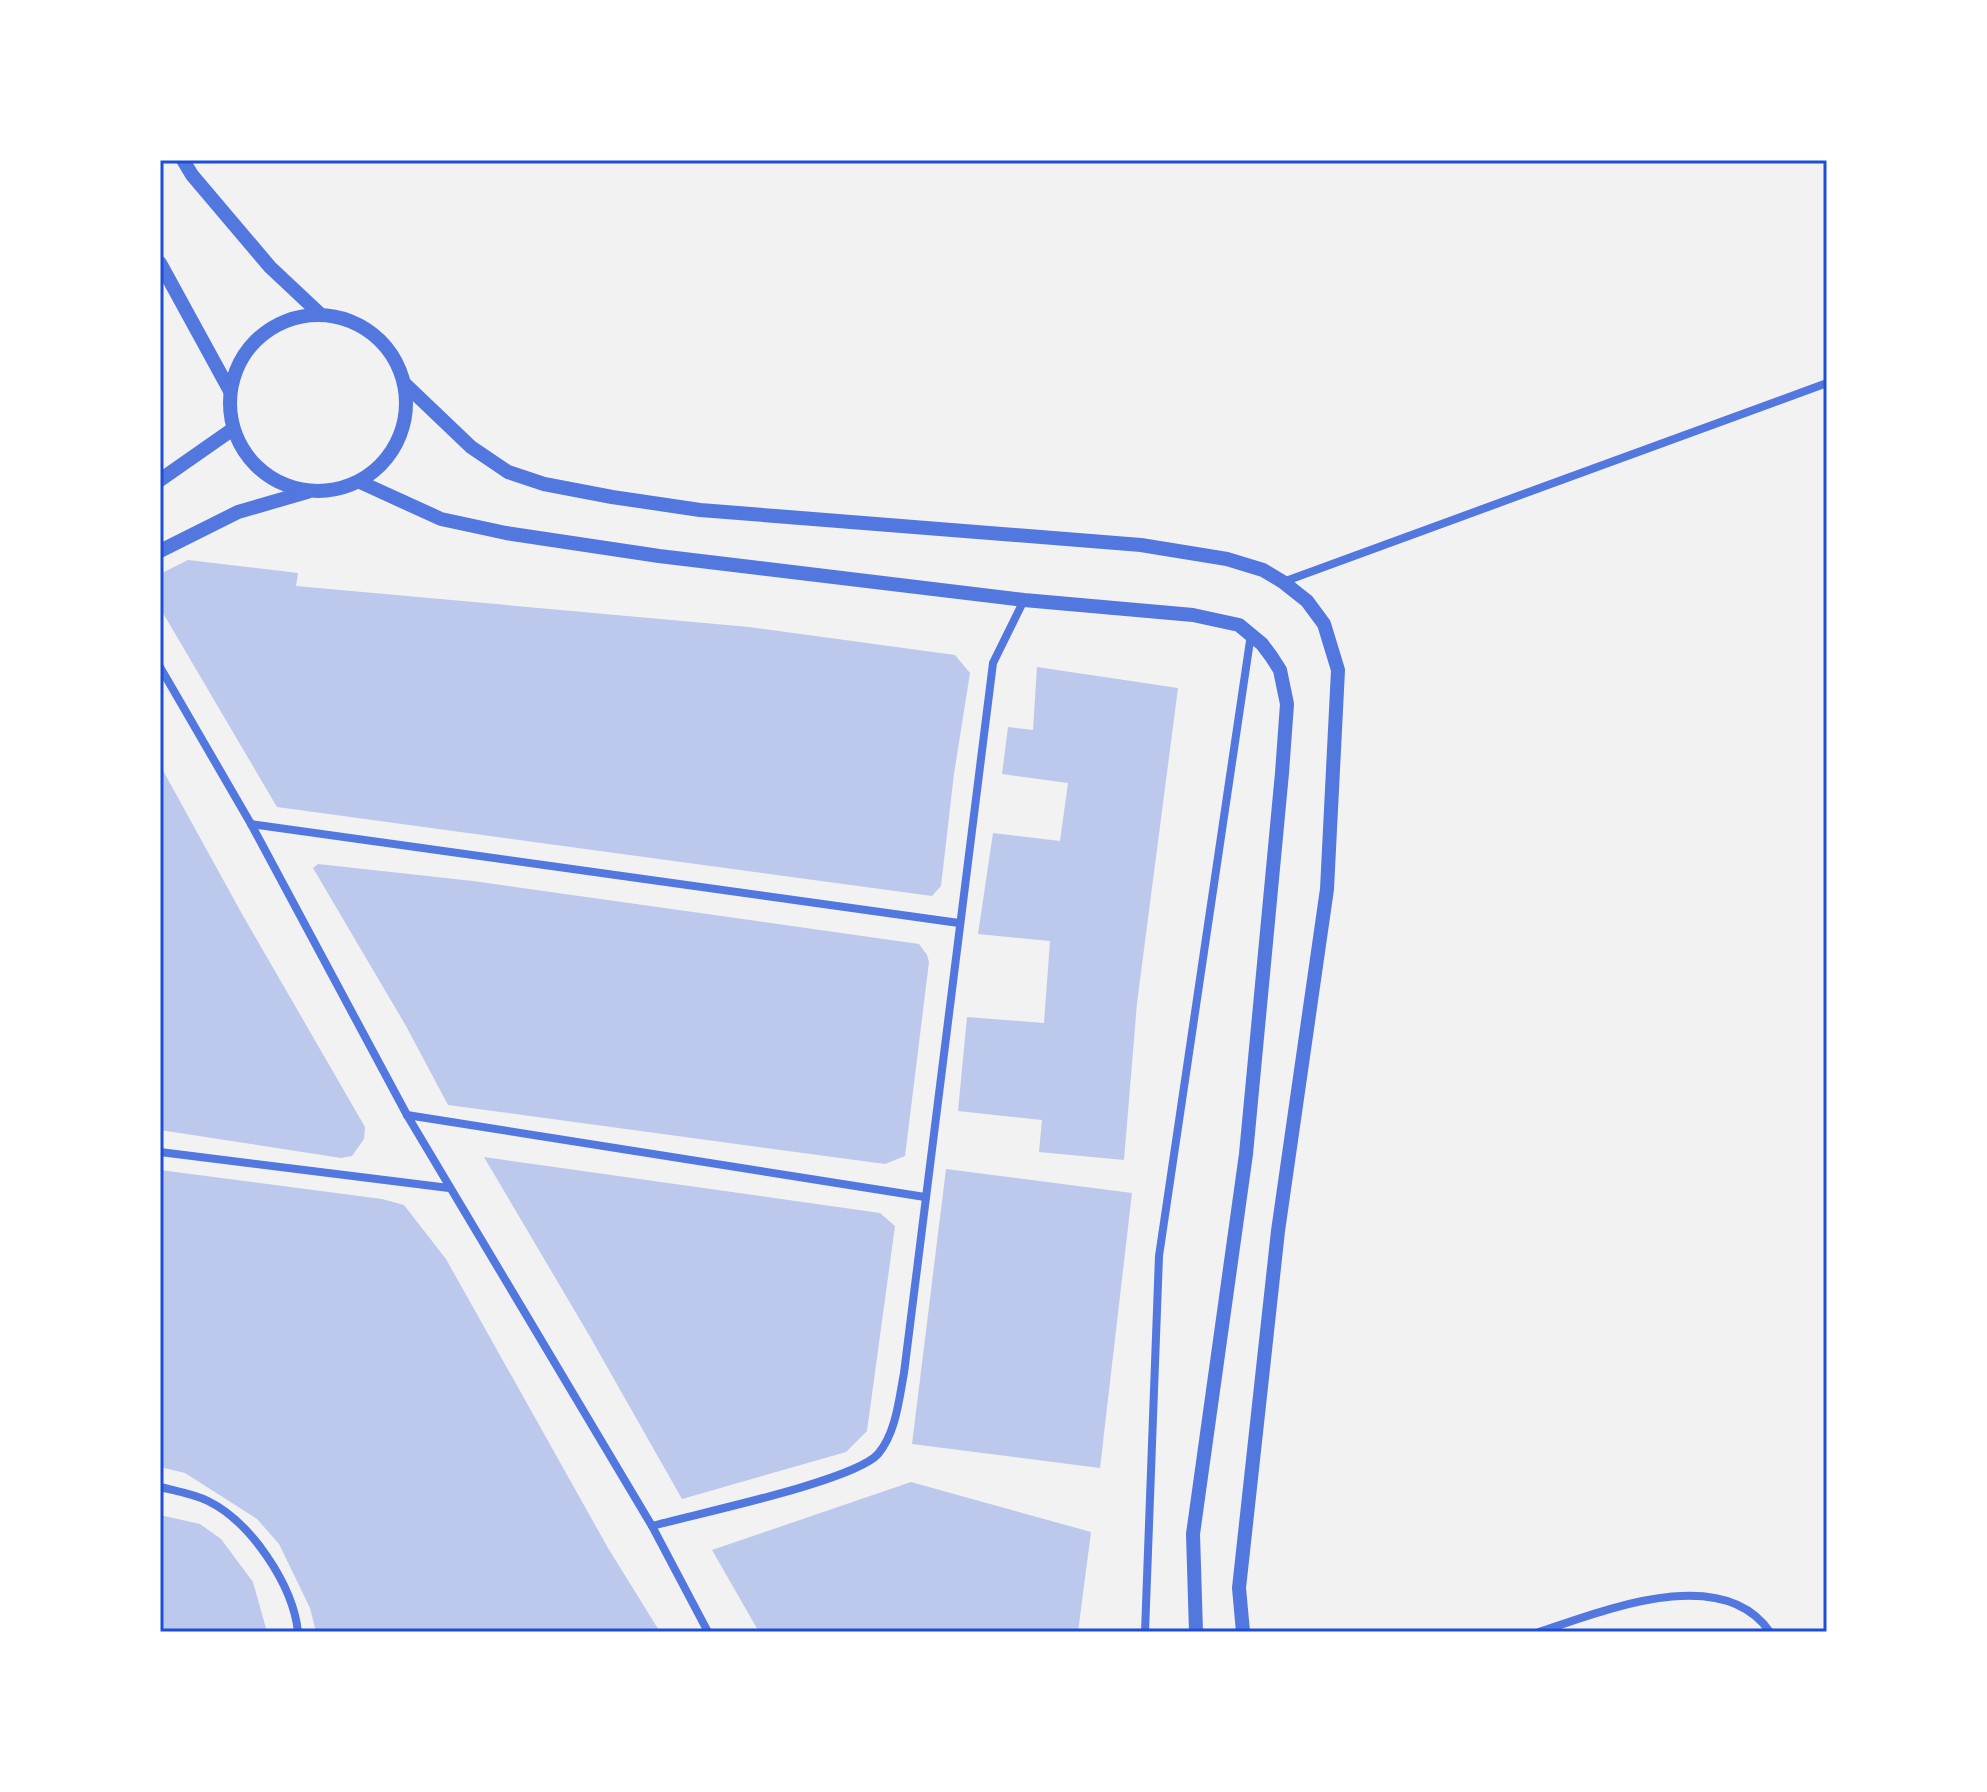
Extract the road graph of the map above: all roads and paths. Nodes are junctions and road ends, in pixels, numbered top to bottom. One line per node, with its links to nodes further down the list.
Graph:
1 (183, 160): 3 (street)
2 (160, 263): 6 (street)
3 (320, 314): 5 (street); 6 (street)
4 (1827, 383): 12 (street)
5 (405, 384): 9 (street); 12 (street)
6 (230, 391): 7 (street)
7 (233, 429): 8 (street); 10 (street)
8 (160, 480)
9 (360, 482): 10 (street); 13 (street)
10 (308, 492): 11 (street)
11 (160, 551)
12 (1283, 582): 28 (street)
13 (1024, 600): 14 (street); 17 (street)
14 (1251, 634): 26 (street); 27 (street)
15 (160, 667): 16 (street)
16 (251, 824): 17 (street); 18 (street)
17 (959, 923): 21 (street)
18 (407, 1115): 20 (street); 21 (street)
19 (160, 1152): 20 (street)
20 (449, 1188): 23 (street)
21 (925, 1197): 23 (street)
22 (160, 1487): 24 (street)
23 (652, 1526): 25 (street)
24 (298, 1632)
25 (708, 1632)
26 (1145, 1632)
27 (1196, 1632)
28 (1243, 1632)
29 (1539, 1632): 30 (street)
30 (1770, 1632)

